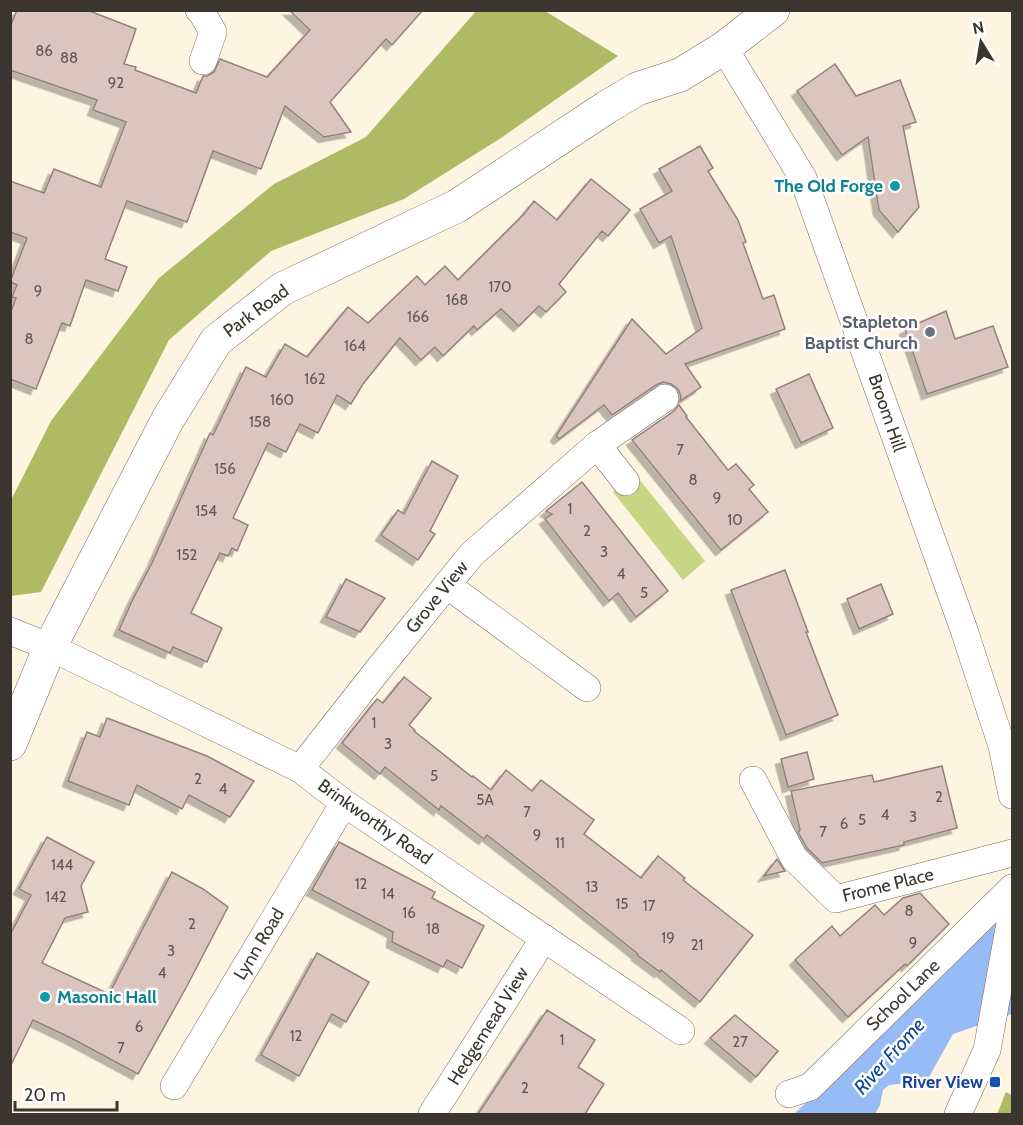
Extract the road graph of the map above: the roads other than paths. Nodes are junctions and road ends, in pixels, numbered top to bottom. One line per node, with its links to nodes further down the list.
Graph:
1 (199, 10): 4 (street)
2 (773, 10): 3 (main road, Park Road)
3 (724, 48): 10 (main road, Park Road); 15 (street, Broom Hill)
4 (203, 61)
5 (665, 398): 6 (street, Grove View)
6 (597, 446): 7 (street); 8 (street, Grove View)
7 (626, 482)
8 (447, 585): 11 (street); 13 (street, Grove View)
9 (10, 631): 10 (street, Brinkworthy Road)
10 (50, 647): 12 (main road, Park Road); 13 (street, Brinkworthy Road)
11 (587, 688)
12 (10, 744)
13 (300, 769): 16 (street, Brinkworthy Road)
14 (753, 780): 17 (street, Frome Place)
15 (1012, 795)
16 (344, 803): 20 (street, Brinkworthy Road); 22 (street, Lynn Road)
17 (1012, 853)
18 (1012, 888): 23 (street, School Lane)
19 (1012, 912): 25 (street)
20 (544, 938): 21 (street, Brinkworthy Road); 24 (street, Hedgemead View)
21 (681, 1031)
22 (174, 1086)
23 (789, 1094)
24 (432, 1114)
25 (958, 1114)

